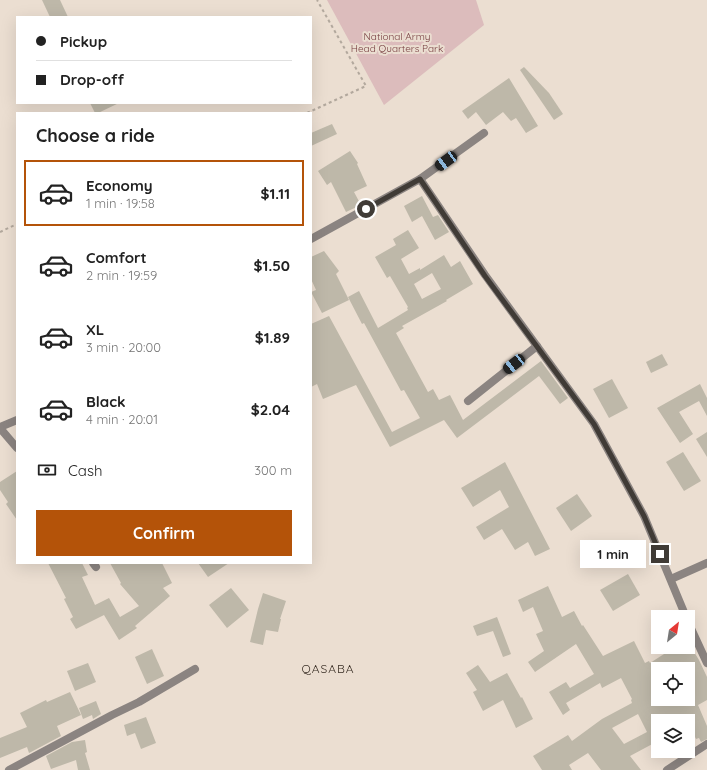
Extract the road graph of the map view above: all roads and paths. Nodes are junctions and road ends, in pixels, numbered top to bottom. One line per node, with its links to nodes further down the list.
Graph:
1 (317, 0): 2 (path)
2 (308, 112)
3 (484, 133): 4 (street)
4 (420, 179): 7 (street); 8 (street)
5 (16, 224): 6 (path)
6 (0, 232)
7 (312, 238)
8 (537, 346): 9 (street); 14 (street)
9 (468, 401)
10 (16, 420): 11 (street)
11 (0, 427): 12 (street)
12 (16, 447)
13 (707, 563): 14 (street)
14 (671, 579): 15 (street)
15 (683, 610)
16 (695, 637): 17 (street)
17 (707, 663)
18 (195, 669): 20 (street)
19 (707, 744): 21 (street)
20 (9, 770)
21 (667, 770)

